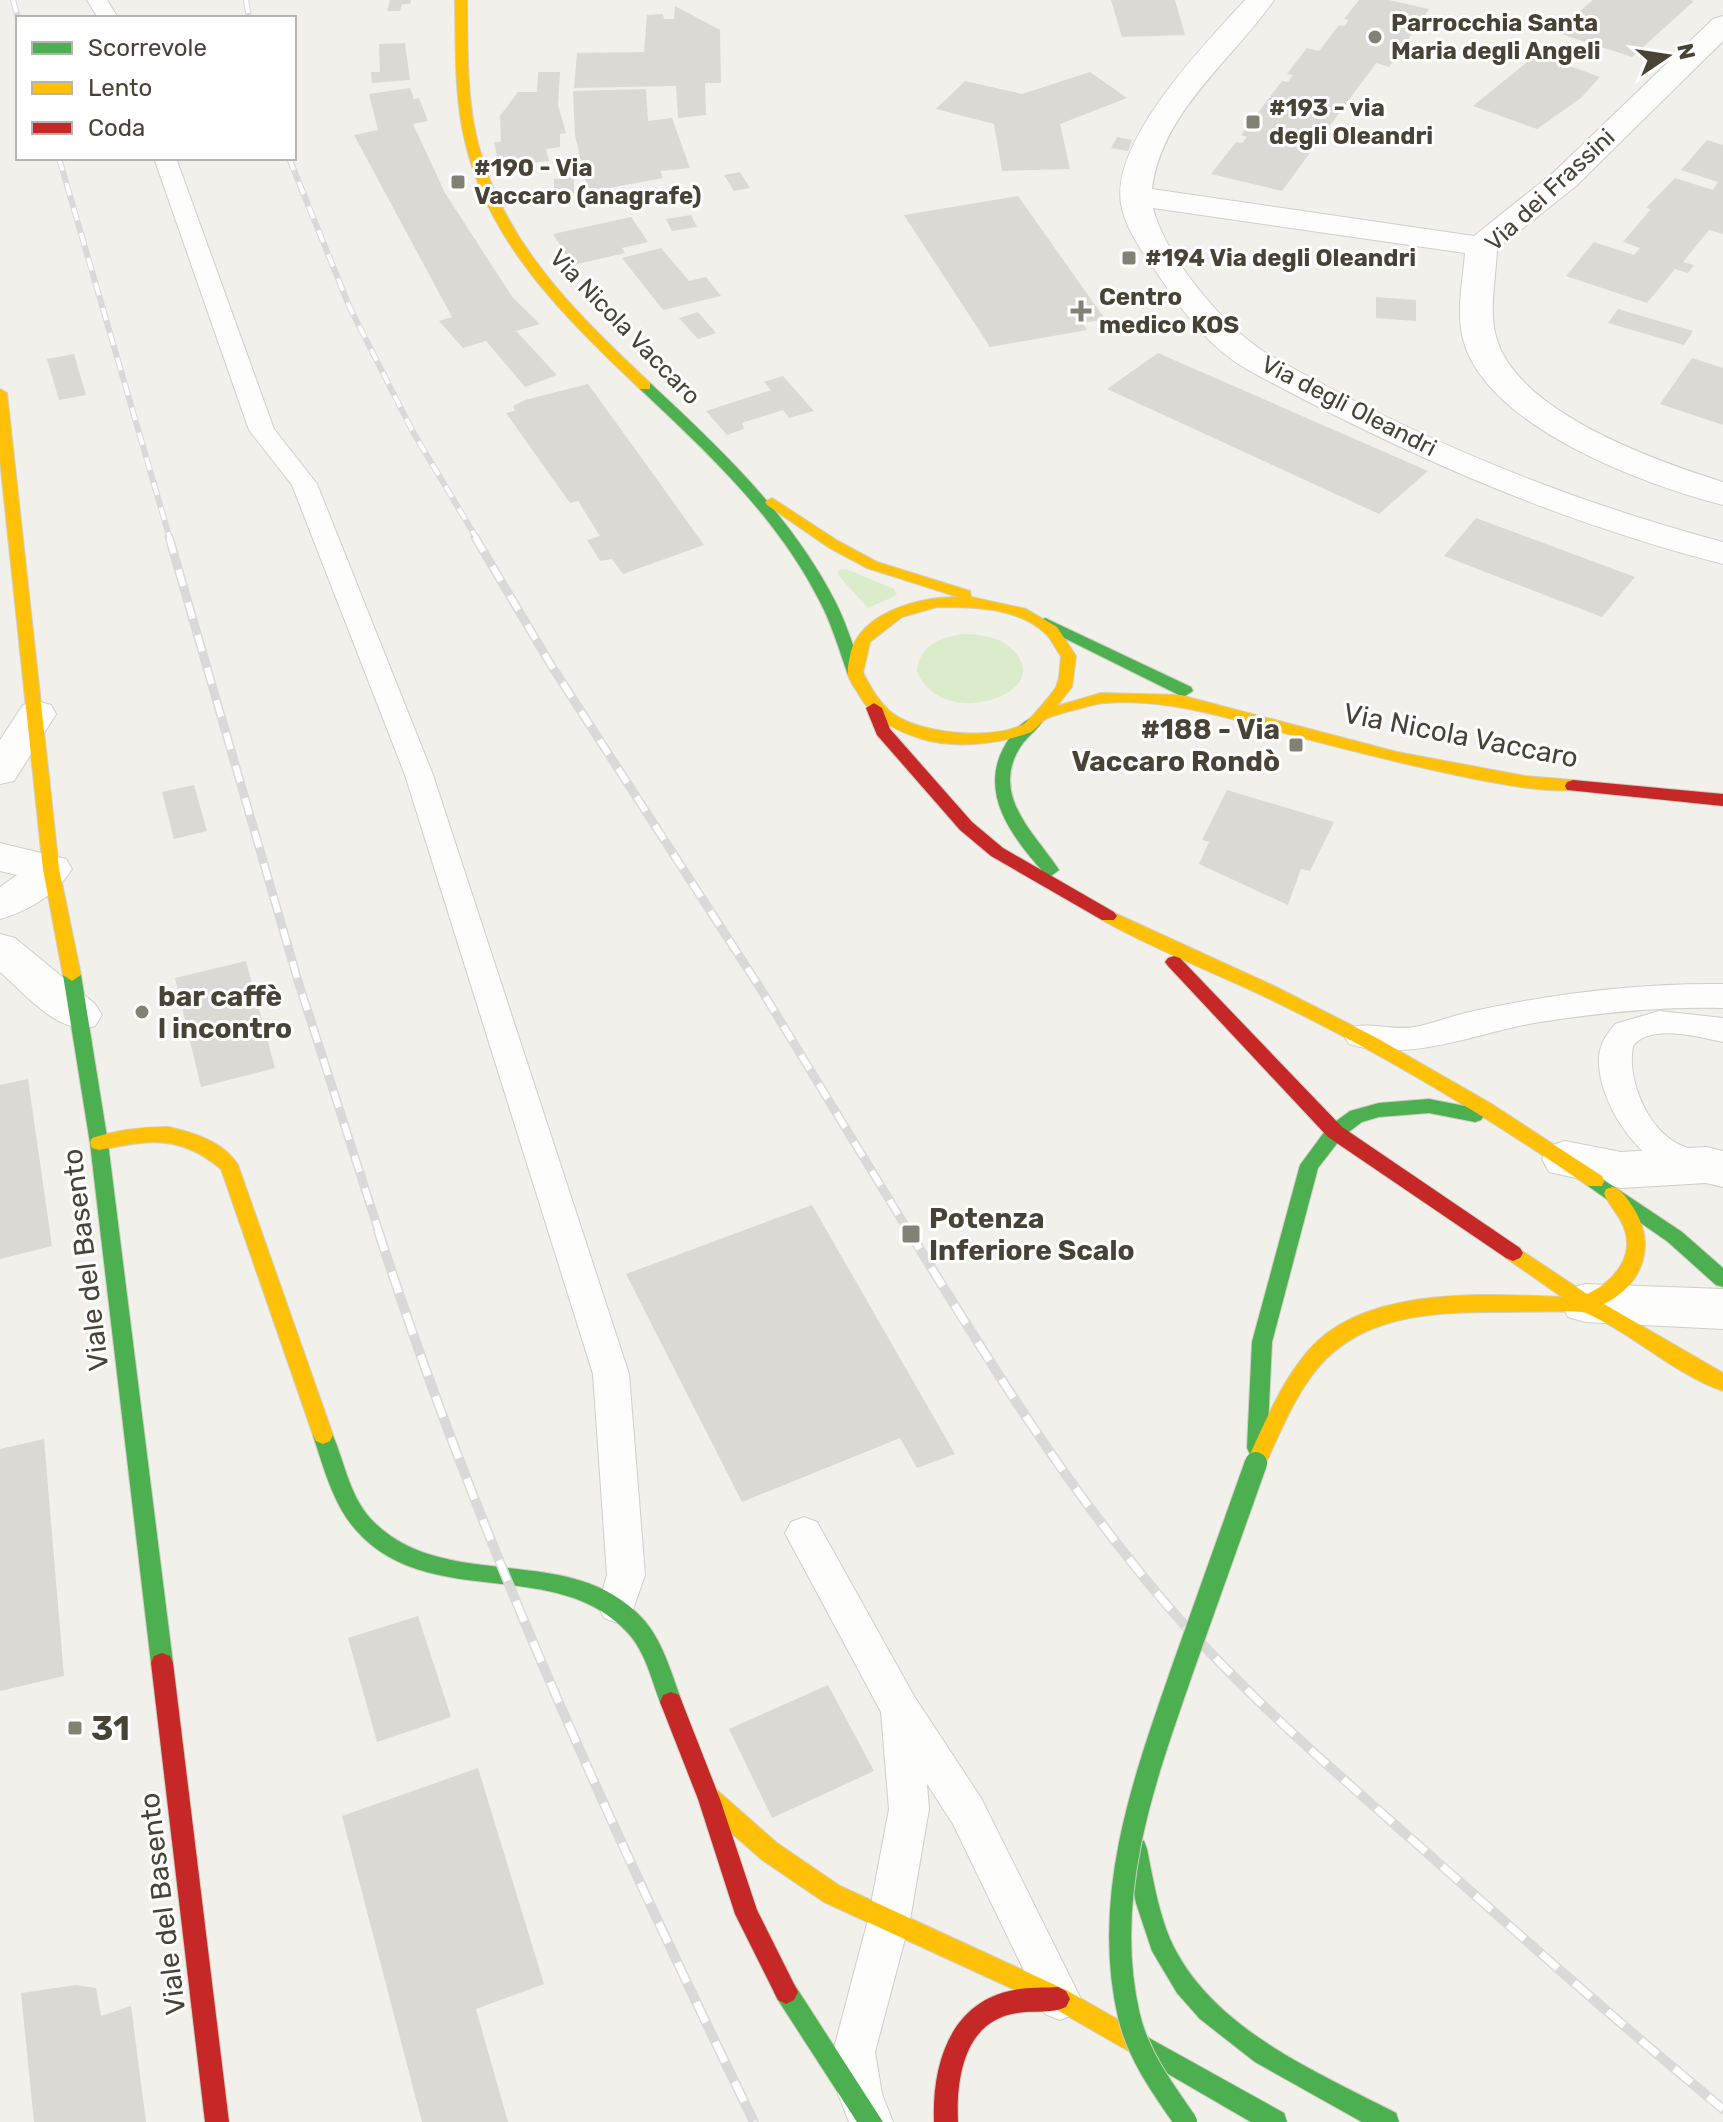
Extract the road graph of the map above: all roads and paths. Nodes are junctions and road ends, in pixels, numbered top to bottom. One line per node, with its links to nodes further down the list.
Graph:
1 (461, 0): 8 (main road, Via Nicola Vaccaro)
2 (1260, 0): 5 (street)
3 (1723, 25): 6 (street, Via dei Frassini)
4 (166, 160): 43 (lane)
5 (1136, 196): 6 (street); 10 (street, Via degli Oleandri)
6 (1481, 246): 9 (street, Via dei Frassini)
7 (0, 393): 16 (main road, Viale del Basento)
8 (747, 485): 11 (main road, Via Nicola Vaccaro); 13 (main road, Via Nicola Vaccaro)
9 (1723, 494)
10 (1723, 553)
11 (1006, 605): 12 (main road); 13 (main road)
12 (1029, 615): 15 (main road, Via Nicola Vaccaro); 17 (main road)
13 (855, 673): 14 (main road)
14 (874, 708): 18 (main road); 23 (main road)
15 (1239, 713): 17 (main road, Via Nicola Vaccaro); 20 (main road, Via Nicola Vaccaro)
16 (37, 714): 19 (street); 22 (main road, Viale del Basento)
17 (1048, 714): 18 (main road)
18 (1028, 728): 23 (main road)
19 (0, 771)
20 (1723, 800)
21 (0, 857): 22 (street)
22 (51, 869): 24 (street); 28 (main road, Viale del Basento)
23 (1078, 898): 25 (main road)
24 (0, 904)
25 (1152, 942): 30 (main road); 32 (main road)
26 (0, 949): 28 (street)
27 (1723, 996): 30 (lane)
28 (80, 1015): 33 (main road, Viale del Basento)
29 (1723, 1030): 35 (lane)
30 (1344, 1032): 31 (main road)
31 (1520, 1128): 32 (main road); 34 (main road)
32 (1335, 1132): 38 (main road); 41 (main road)
33 (99, 1143): 43 (main road); 49 (main road, Viale del Basento)
34 (1565, 1159): 35 (street); 36 (main road)
35 (1714, 1167)
36 (1609, 1189): 37 (main road); 38 (main road)
37 (1723, 1279)
38 (1585, 1303): 39 (street); 40 (main road); 41 (main road)
39 (1723, 1309)
40 (1723, 1383)
41 (1256, 1463): 46 (main road, bridge)
42 (804, 1533): 44 (lane)
43 (617, 1606): 45 (main road)
44 (900, 1709): 47 (lane); 48 (lane)
45 (708, 1798): 47 (main road); 50 (main road)
46 (1138, 1799): 52 (main road, bridge); 54 (main road, bridge)
47 (889, 1920): 48 (main road); 50 (lane)
48 (1060, 1999): 51 (main road); 53 (main road)
49 (217, 2122)
50 (871, 2122)
51 (946, 2122)
52 (1186, 2122)
53 (1275, 2122)
54 (1387, 2122)

